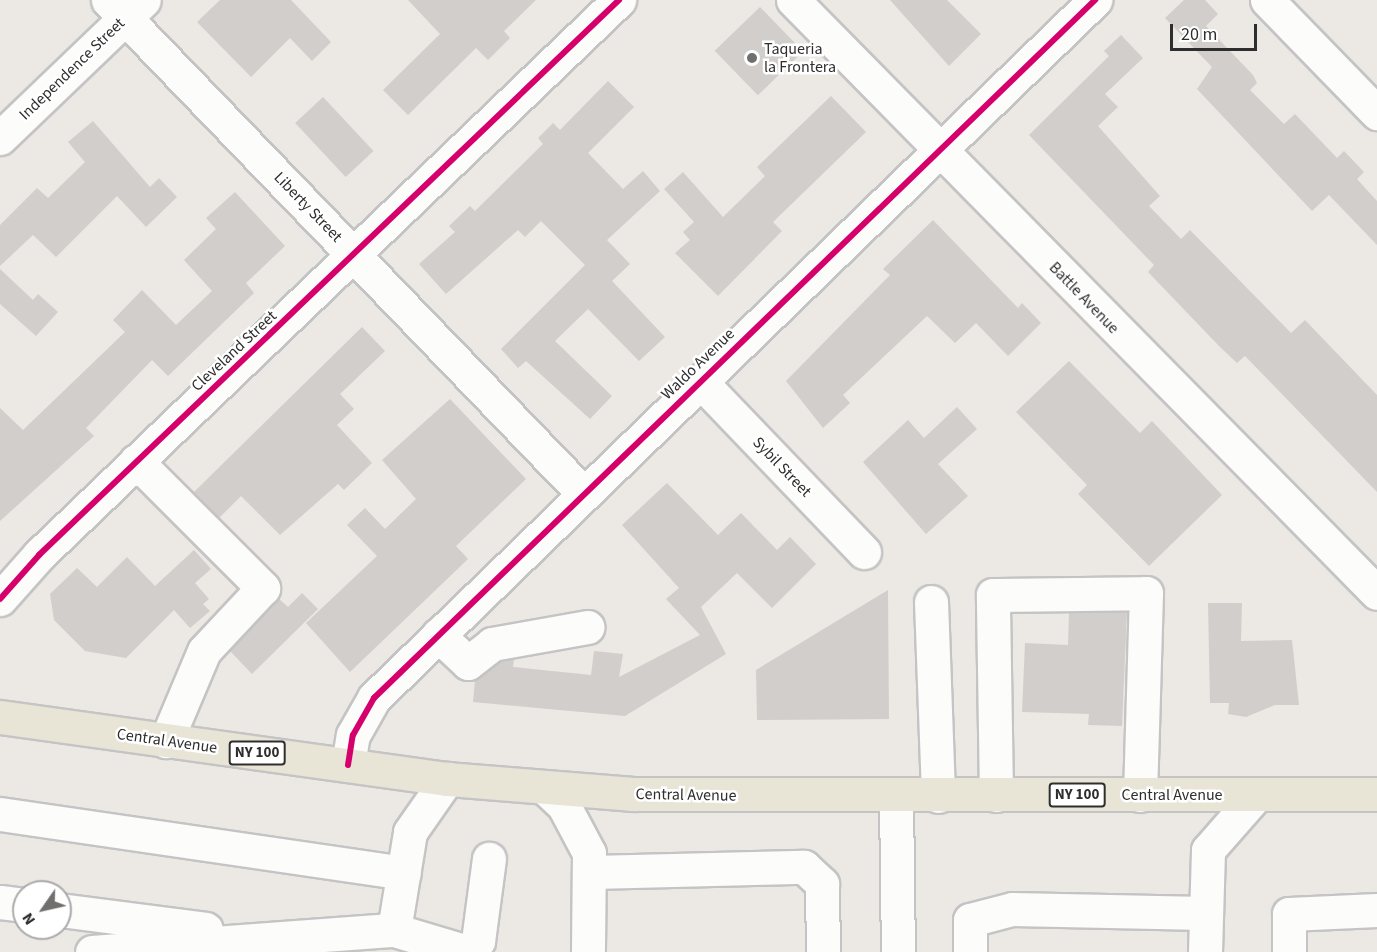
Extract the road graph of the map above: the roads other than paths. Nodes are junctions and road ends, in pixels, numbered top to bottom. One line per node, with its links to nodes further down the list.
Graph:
1 (619, 0): 9 (street, Cleveland Street)
2 (793, 0): 8 (street, Battle Avenue)
3 (1095, 0): 8 (street, Waldo Avenue)
4 (1267, 0): 6 (street)
5 (126, 6): 7 (street, Independence Street); 9 (street, Liberty Street)
6 (1377, 113)
7 (0, 138)
8 (939, 150): 10 (street, Waldo Avenue); 14 (street, Battle Avenue)
9 (355, 256): 11 (street, Cleveland Street); 12 (street, Liberty Street)
10 (700, 381): 12 (street, Waldo Avenue); 13 (street, Sybil Street)
11 (136, 461): 15 (street, Cleveland Street); 20 (street)
12 (582, 492): 18 (street, Waldo Avenue)
13 (864, 552)
14 (1377, 593)
15 (0, 599)
16 (931, 602): 29 (street)
17 (587, 627): 18 (street)
18 (438, 635): 21 (street, Waldo Avenue)
19 (0, 717): 20 (main road, Central Avenue / NY 100)
20 (166, 741): 21 (main road, Central Avenue / NY 100)
21 (348, 765): 22 (main road, Central Avenue / NY 100)
22 (447, 779): 23 (main road, Central Avenue / NY 100); 33 (street)
23 (545, 788): 28 (main road, Central Avenue / NY 100); 32 (street)
24 (1257, 794): 25 (main road, Central Avenue / NY 100); 27 (main road, Central Avenue / NY 100); 36 (street)
25 (1377, 794)
26 (996, 795): 27 (main road, Central Avenue / NY 100); 27 (street); 29 (main road, Central Avenue / NY 100)
27 (1140, 795)
28 (896, 796): 29 (main road, Central Avenue / NY 100); 43 (street)
29 (938, 796)
30 (0, 814): 33 (street)
31 (489, 859): 40 (street)
32 (592, 872): 41 (street); 42 (street)
33 (404, 873): 37 (street)
34 (1377, 910): 46 (street)
35 (72, 912): 38 (street)
36 (1205, 913): 44 (street); 45 (street)
37 (394, 930): 38 (street); 40 (street)
38 (209, 944): 39 (street)
39 (92, 952)
40 (469, 952)
41 (588, 952)
42 (823, 952)
43 (898, 952)
44 (970, 952)
45 (1205, 952)
46 (1289, 952)

